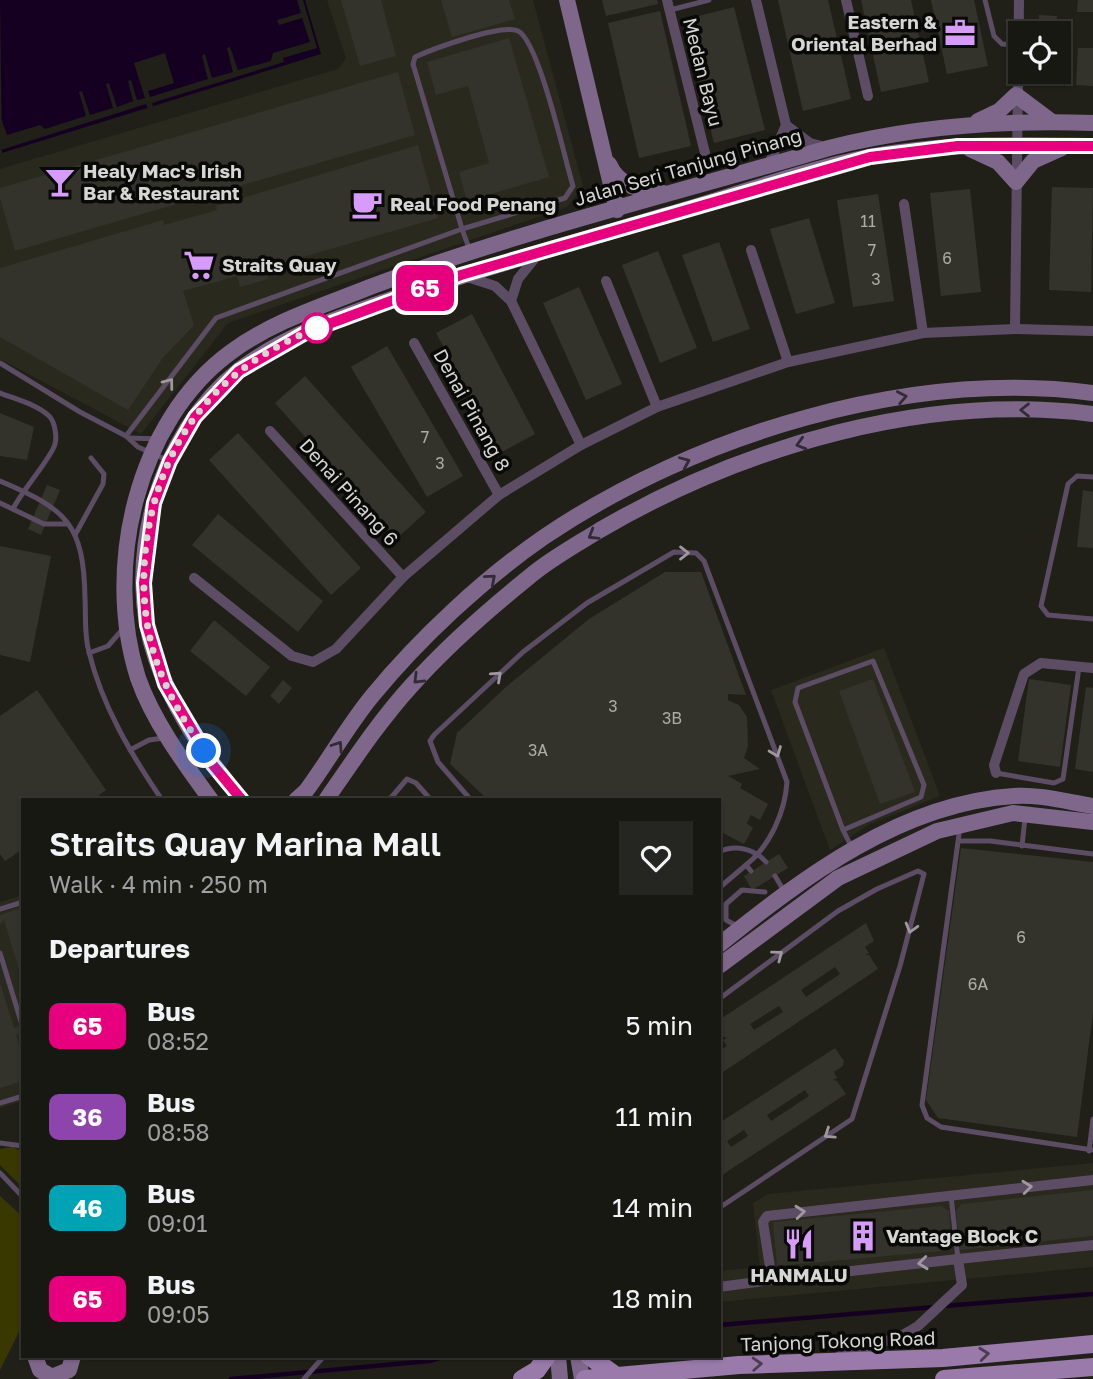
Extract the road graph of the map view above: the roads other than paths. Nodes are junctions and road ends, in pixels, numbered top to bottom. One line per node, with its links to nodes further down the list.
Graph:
1 (567, 0): 23 (main road)
2 (709, 0): 7 (lane)
3 (756, 0): 16 (street)
4 (846, 0): 12 (street)
5 (985, 0): 9 (lane)
6 (1019, 0): 8 (street)
7 (668, 5): 24 (street, Medan Bayu)
8 (1018, 21)
9 (1008, 44)
10 (1016, 84): 11 (street)
11 (1016, 95): 13 (street); 14 (main road); 17 (main road)
12 (867, 96)
13 (1016, 122): 14 (main road, Jalan Seri Tanjung Pinang); 17 (main road, Jalan Seri Tanjung Pinang); 18 (street)
14 (1052, 122): 15 (main road, Jalan Seri Tanjung Pinang)
15 (1093, 123)
16 (786, 125): 22 (street); 25 (street)
17 (970, 125): 22 (main road, Jalan Seri Tanjung Pinang)
18 (1016, 144): 19 (main road, Jalan Seri Tanjung Pinang); 20 (main road, Jalan Seri Tanjung Pinang); 26 (street)
19 (1071, 145): 21 (main road, Jalan Seri Tanjung Pinang); 26 (main road)
20 (958, 146): 26 (main road); 33 (main road, Jalan Seri Tanjung Pinang)
21 (1093, 146)
22 (829, 148): 25 (main road, Jalan Seri Tanjung Pinang)
23 (603, 149): 27 (main road); 29 (main road)
24 (705, 153)
25 (768, 166): 27 (main road, Jalan Seri Tanjung Pinang)
26 (1016, 182): 37 (street)
27 (670, 194): 29 (main road, Jalan Seri Tanjung Pinang)
28 (904, 204): 39 (street)
29 (617, 210): 32 (main road, Jalan Seri Tanjung Pinang)
30 (462, 229): 30 (lane); 32 (lane); 48 (lane, one-way to 30)
31 (751, 250): 41 (street)
32 (471, 252): 49 (main road, Jalan Seri Tanjung Pinang)
33 (540, 253): 34 (main road, Jalan Seri Tanjung Pinang); 36 (street)
34 (461, 275): 36 (street); 53 (main road, Jalan Seri Tanjung Pinang)
35 (606, 281): 45 (street)
36 (511, 301): 50 (street)
37 (1015, 329): 38 (street); 39 (street)
38 (1093, 331)
39 (923, 333): 41 (street)
40 (414, 343): 57 (street, Denai Pinang 8)
41 (788, 362): 45 (street)
42 (0, 363): 48 (lane)
43 (0, 393): 56 (lane)
44 (1093, 393): 75 (main road, one-way to 44)
45 (657, 407): 50 (street)
46 (1093, 414): 76 (main road, one-way to 76)
47 (270, 431): 62 (street, Denai Pinang 6)
48 (128, 437): 49 (lane); 51 (lane)
49 (160, 440): 51 (main road, Jalan Seri Tanjung Pinang)
50 (581, 445): 57 (street)
51 (152, 455): 53 (lane); 65 (main road, Jalan Seri Tanjung Pinang)
52 (91, 458): 61 (lane)
53 (170, 461): 74 (main road, Jalan Seri Tanjung Pinang)
54 (1093, 477): 64 (lane)
55 (0, 481): 56 (lane)
56 (22, 491): 59 (lane); 60 (lane)
57 (499, 495): 62 (street)
58 (0, 503): 59 (lane)
59 (13, 509): 60 (lane)
60 (68, 524): 61 (lane)
61 (75, 535): 66 (lane)
62 (402, 577): 63 (street)
63 (194, 578)
64 (1093, 618)
65 (127, 623): 66 (lane); 69 (main road, Jalan Seri Tanjung Pinang)
66 (89, 653): 70 (lane)
67 (1079, 667): 68 (street); 71 (street); 71 (lane)
68 (1093, 668)
69 (171, 739): 70 (lane); 73 (main road, Jalan Seri Tanjung Pinang)
70 (130, 750): 72 (lane)
71 (996, 773)
72 (161, 798)
73 (210, 798)
74 (240, 798)
75 (298, 798)
76 (327, 798)
77 (391, 798): 78 (lane)
78 (429, 798)
79 (469, 798): 89 (lane, one-way to 89)
80 (1093, 806): 87 (main road)
81 (1026, 814): 82 (main road); 83 (main road); 86 (lane)
82 (1093, 822)
83 (961, 824): 85 (lane); 99 (main road)
84 (844, 830): 84 (lane); 87 (lane)
85 (959, 841): 86 (lane); 112 (lane)
86 (1022, 846): 90 (lane)
87 (852, 849): 97 (main road)
88 (721, 851): 89 (lane)
89 (759, 854): 91 (lane); 92 (lane)
90 (1093, 855)
91 (766, 862)
92 (746, 865): 93 (lane); 96 (lane)
93 (751, 871)
94 (775, 876): 97 (lane)
95 (760, 885): 99 (lane)
96 (721, 886)
97 (785, 893): 99 (main road)
98 (21, 903): 100 (lane)
99 (773, 904): 101 (main road); 101 (lane); 104 (main road)
100 (0, 909)
101 (743, 926): 102 (main road)
102 (721, 943)
103 (0, 953): 106 (lane)
104 (721, 964)
105 (721, 995): 117 (lane, one-way to 117)
106 (21, 1021)
107 (21, 1097): 108 (lane)
108 (0, 1103)
109 (1093, 1119): 112 (lane)
110 (0, 1143): 111 (lane)
111 (21, 1146)
112 (1091, 1151)
113 (0, 1173): 115 (lane)
114 (1093, 1180): 116 (street, one-way to 114)
115 (21, 1195)
116 (950, 1195): 119 (lane); 120 (street, one-way to 116)
117 (721, 1207)
118 (1093, 1245): 119 (street)
119 (958, 1259): 120 (street, one-way to 120); 129 (street)
120 (772, 1280): 121 (street)
121 (721, 1287)
122 (1093, 1344): 129 (main road, Tanjong Tokong Road, one-way to 122)
123 (36, 1358): 124 (main road)
124 (73, 1358)
125 (322, 1358): 132 (lane)
126 (582, 1358): 135 (main road)
127 (584, 1358): 131 (main road)
128 (552, 1359): 133 (main road); 134 (main road)
129 (826, 1361): 131 (main road, Tanjong Tokong Road, one-way to 129)
130 (1093, 1367): 136 (main road)
131 (615, 1376): 135 (main road, Tanjong Tokong Road)
132 (304, 1379)
133 (522, 1379)
134 (560, 1379)
135 (584, 1379)
136 (944, 1379)

